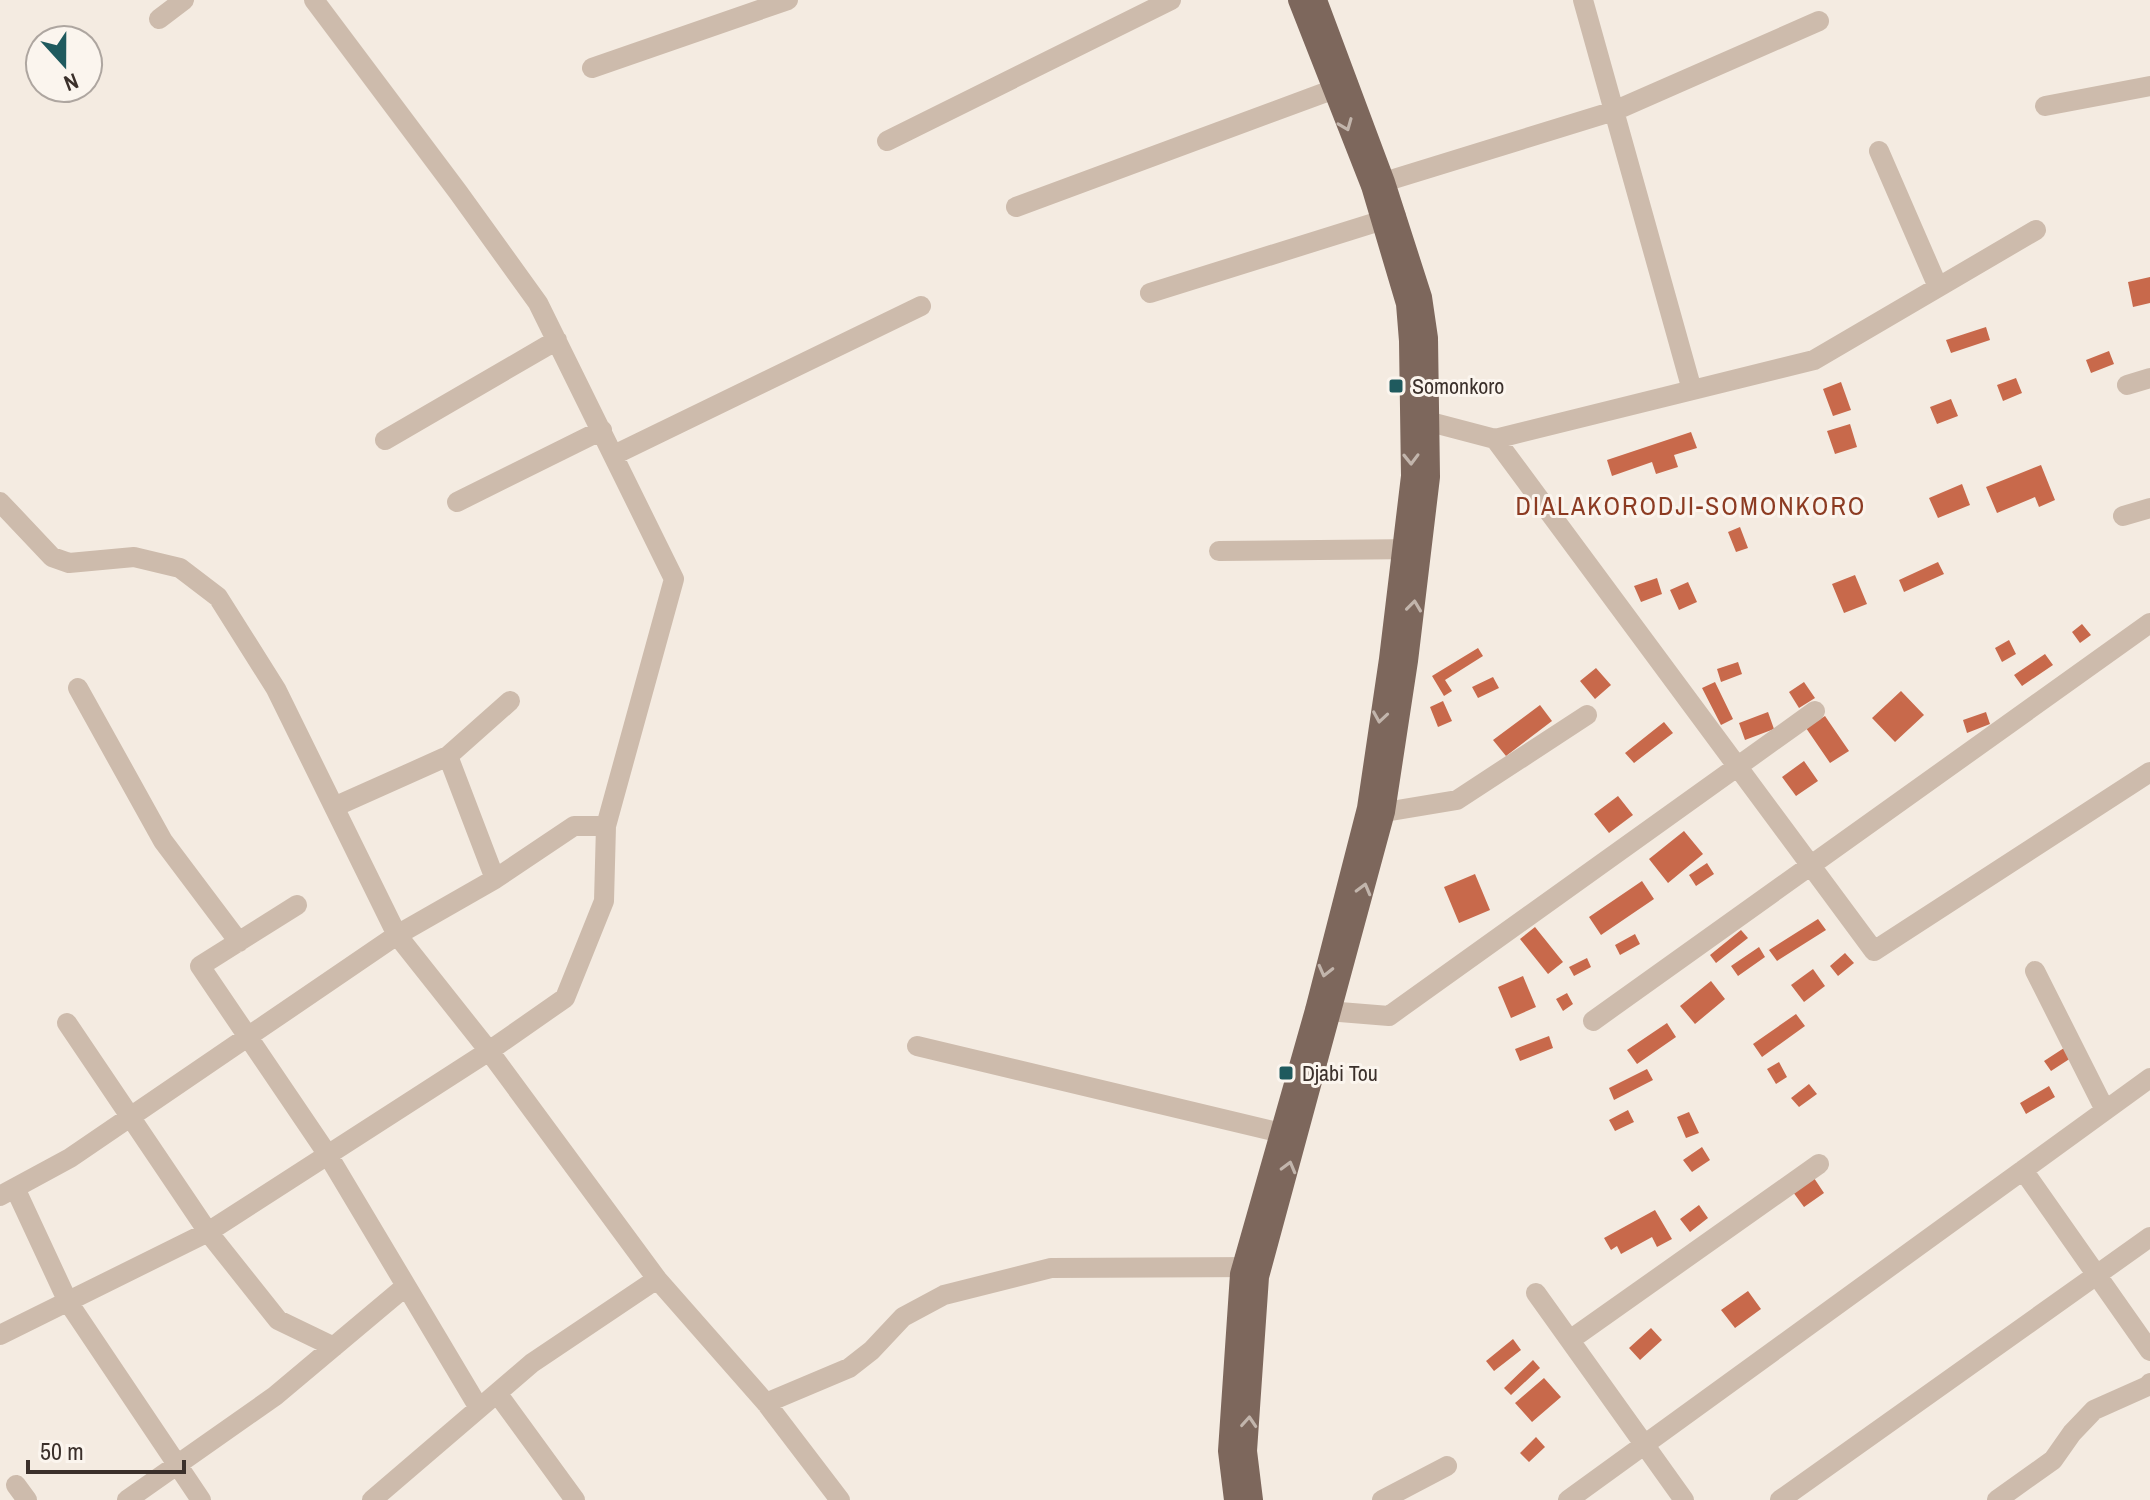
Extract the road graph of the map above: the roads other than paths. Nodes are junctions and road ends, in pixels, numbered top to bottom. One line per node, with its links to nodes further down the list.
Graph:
1 (184, 0): 7 (street)
2 (314, 0): 23 (street)
3 (788, 0): 9 (street)
4 (1171, 0): 14 (street)
5 (1583, 0): 13 (street)
6 (1305, 1): 11 (main road)
7 (159, 19)
8 (1819, 21): 13 (street)
9 (592, 68)
10 (2150, 86): 12 (street)
11 (1340, 87): 16 (main road); 17 (street)
12 (2045, 106)
13 (1614, 111): 16 (street); 26 (street)
14 (887, 141)
15 (1879, 151): 20 (street)
16 (1378, 184): 18 (main road)
17 (1016, 207)
18 (1388, 218): 21 (street); 27 (main road)
19 (2036, 230): 20 (street)
20 (1938, 287): 26 (street)
21 (1150, 293)
22 (921, 306): 31 (street)
23 (557, 340): 28 (street); 30 (street)
24 (2150, 378): 25 (street)
25 (2127, 385)
26 (1692, 390): 29 (street)
27 (1420, 420): 29 (street); 36 (main road)
28 (602, 430): 31 (street); 33 (street)
29 (1495, 439): 44 (street)
30 (385, 440)
31 (614, 455): 48 (street)
32 (0, 502): 46 (street)
33 (457, 502)
34 (2150, 508): 35 (street)
35 (2123, 516)
36 (1412, 549): 37 (street); 47 (main road)
37 (1219, 551)
38 (2150, 623): 49 (street)
39 (78, 688): 53 (street)
40 (510, 701): 43 (street)
41 (1815, 711): 44 (street)
42 (1587, 715): 47 (street)
43 (448, 756): 46 (street); 50 (street)
44 (1737, 767): 49 (street); 55 (street)
45 (2150, 772): 49 (street)
46 (334, 807): 52 (street)
47 (1376, 810): 55 (main road)
48 (606, 826): 50 (street); 60 (street)
49 (1811, 865): 56 (street)
50 (495, 879): 52 (street)
51 (297, 905): 53 (street)
52 (397, 935): 58 (street); 60 (street)
53 (239, 942): 58 (street)
54 (2035, 971): 62 (street)
55 (1323, 1011): 64 (main road)
56 (1593, 1021)
57 (67, 1023): 63 (street)
58 (248, 1036): 63 (street); 65 (street)
59 (917, 1046): 64 (street)
60 (489, 1051): 65 (street); 73 (street)
61 (2150, 1078): 62 (street)
62 (2105, 1110): 67 (street)
63 (129, 1117): 68 (street); 69 (street)
64 (1289, 1135): 71 (main road)
65 (328, 1155): 69 (street); 74 (street)
66 (1819, 1164): 78 (street)
67 (2023, 1170): 72 (street); 85 (street)
68 (8, 1192): 76 (street)
69 (208, 1232): 76 (street); 79 (street)
70 (2150, 1237): 72 (street)
71 (1252, 1267): 83 (street); 93 (main road); 94 (main road, one-way to 71)
72 (2097, 1275): 80 (street); 98 (street)
73 (657, 1279): 82 (street); 83 (street)
74 (406, 1286): 79 (street); 84 (street)
75 (1536, 1293): 78 (street)
76 (68, 1302): 77 (street); 86 (street)
77 (0, 1335)
78 (1570, 1340): 85 (street)
79 (334, 1347): 86 (street)
80 (2150, 1351)
81 (2150, 1383): 99 (street)
82 (497, 1393): 84 (street); 91 (street)
83 (766, 1403): 92 (street)
84 (479, 1408): 90 (street)
85 (1644, 1444): 96 (street); 97 (street)
86 (178, 1464): 88 (street); 89 (street)
87 (1447, 1466): 95 (street)
88 (127, 1500)
89 (201, 1500)
90 (372, 1500)
91 (575, 1500)
92 (840, 1500)
93 (1234, 1500)
94 (1253, 1500)
95 (1382, 1500)
96 (1568, 1500)
97 (1684, 1500)
98 (1780, 1500)
99 (1997, 1500)

